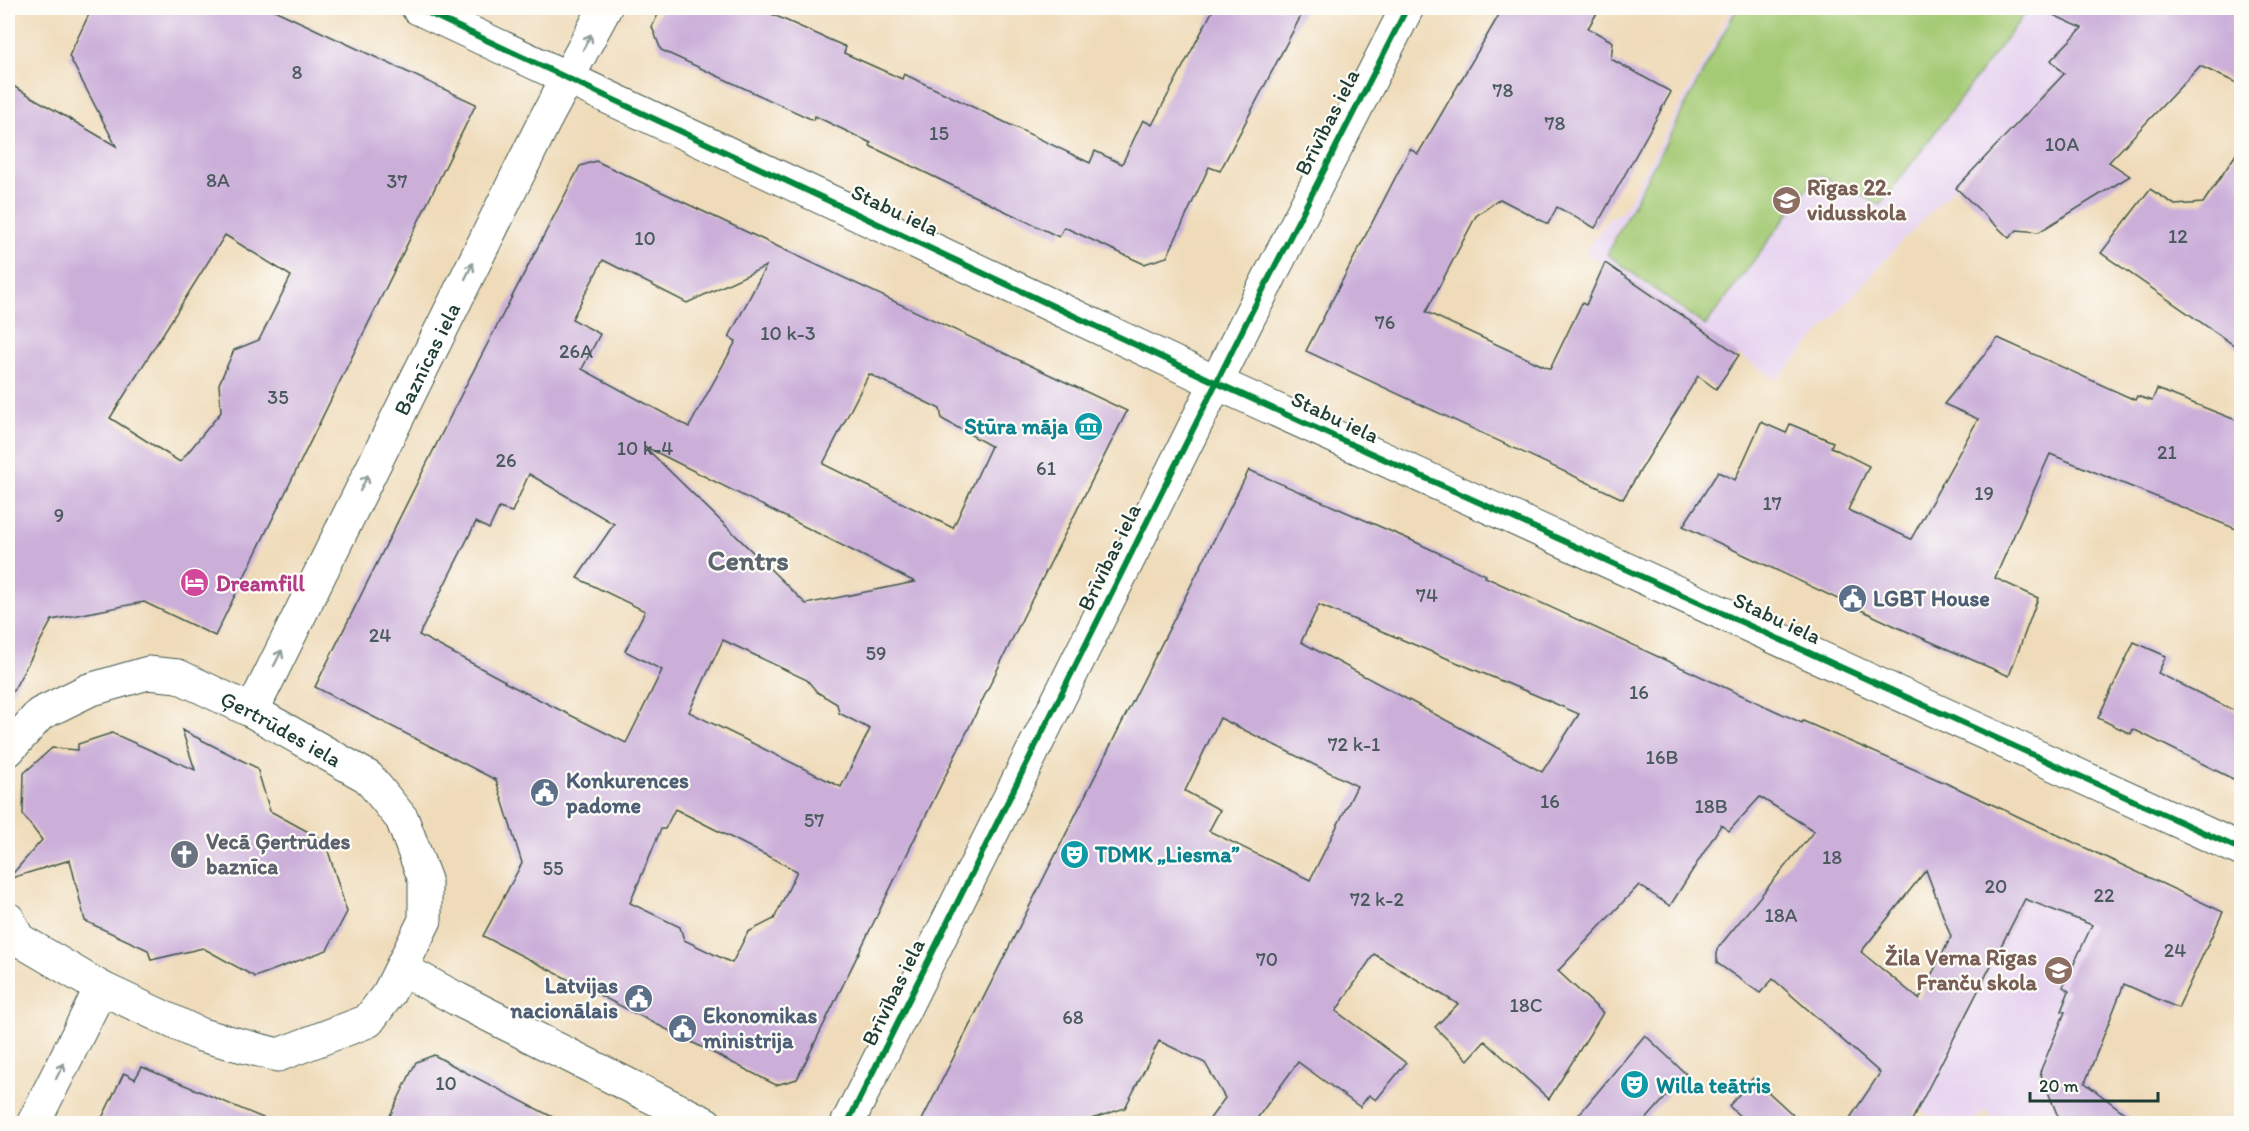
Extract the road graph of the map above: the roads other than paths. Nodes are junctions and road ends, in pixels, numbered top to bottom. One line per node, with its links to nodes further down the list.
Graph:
1 (418, 8): 4 (main road, Stabu iela)
2 (605, 8): 4 (main road, Baznīcas iela, one-way to 2)
3 (1407, 8): 5 (main road, Brīvības iela)
4 (569, 77): 5 (main road, Stabu iela); 6 (main road, Baznīcas iela, one-way to 4)
5 (1216, 382): 8 (main road, Stabu iela); 14 (main road, Brīvības iela)
6 (252, 711): 7 (main road, Ģertrūdes iela); 10 (main road, Ģertrūdes iela)
7 (8, 750)
8 (2241, 850)
9 (8, 919): 11 (main road, Ģertrūdes iela)
10 (402, 969): 11 (main road, Ģertrūdes iela); 13 (main road)
11 (102, 988): 12 (main road, one-way to 11)
12 (33, 1124)
13 (706, 1124)
14 (847, 1124)

